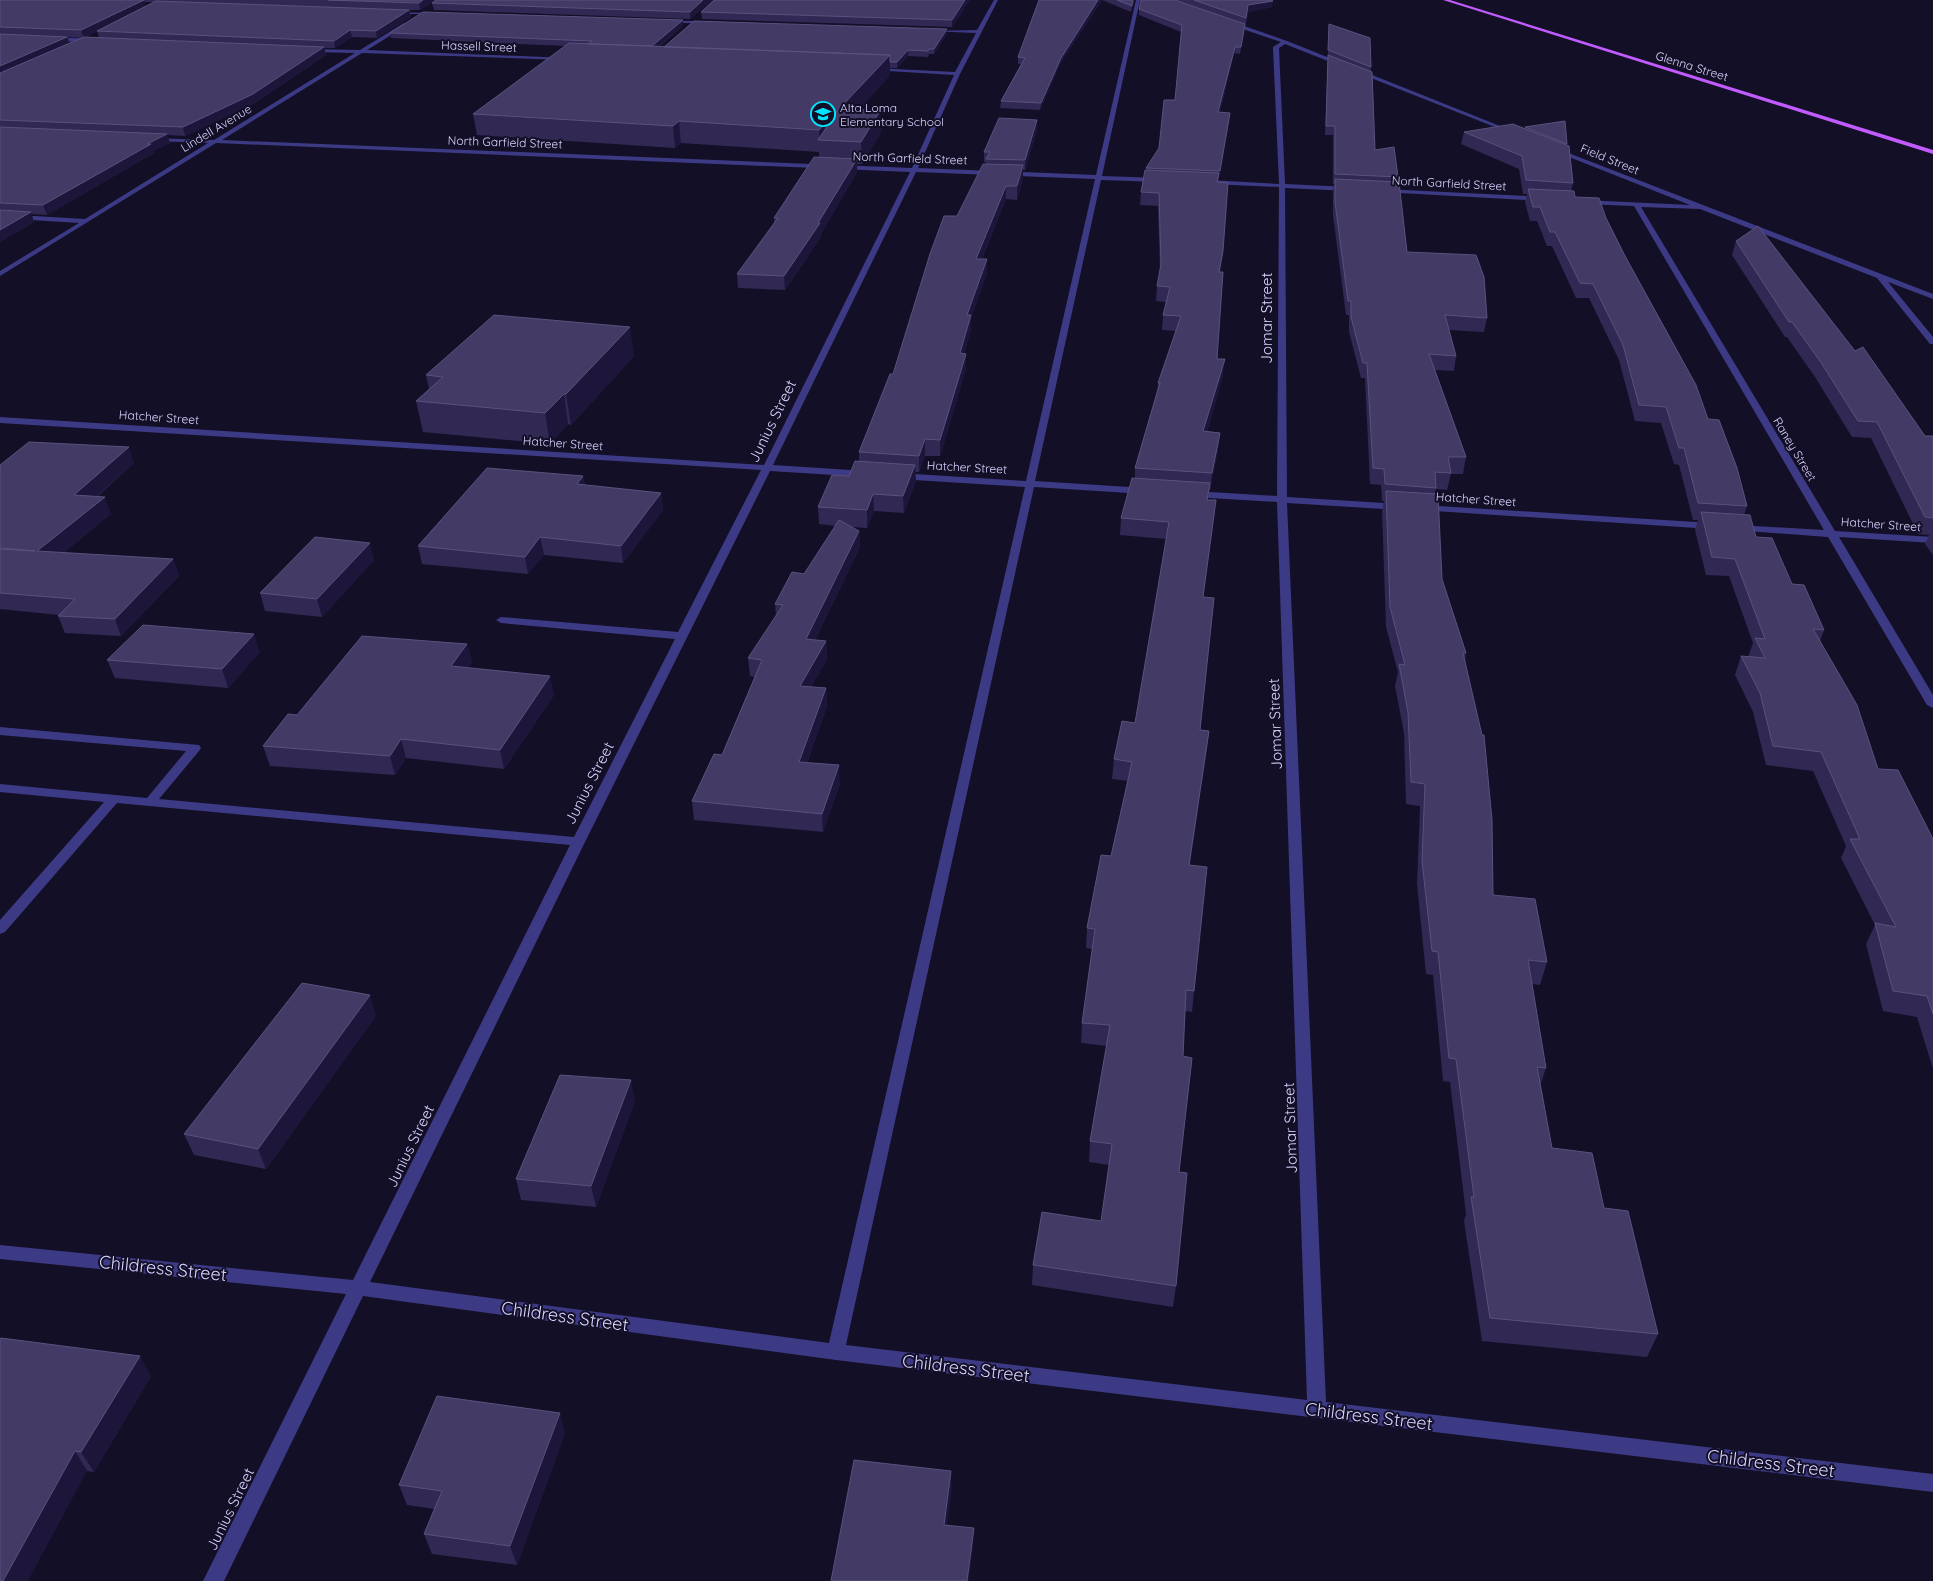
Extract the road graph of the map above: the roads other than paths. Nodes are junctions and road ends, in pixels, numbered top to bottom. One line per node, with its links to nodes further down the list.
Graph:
1 (996, 0): 17 (street, Junius Street)
2 (1138, 0): 34 (street)
3 (1445, 0): 32 (main road, Glenna Street)
4 (429, 9): 6 (street)
5 (383, 12): 6 (street)
6 (422, 14): 7 (street); 9 (street)
7 (441, 14)
8 (699, 17): 13 (street)
9 (414, 18)
10 (1221, 19): 21 (street)
11 (663, 22): 13 (street)
12 (407, 23): 24 (street, Lindell Avenue)
13 (692, 23): 14 (street); 15 (street)
14 (712, 23)
15 (685, 29)
16 (920, 30): 17 (street)
17 (979, 32): 27 (street, Junius Street)
18 (48, 39): 20 (street)
19 (95, 39): 20 (street)
20 (86, 41): 22 (street)
21 (1285, 42): 28 (street); 37 (street, Jomar Street)
22 (69, 48)
23 (302, 50): 24 (street, Hassell Street)
24 (362, 53): 25 (street, Hassell Street); 30 (street, Lindell Avenue)
25 (569, 59)
26 (868, 70): 27 (street)
27 (957, 74): 33 (street, Junius Street)
28 (1523, 136)
29 (146, 139): 30 (street, North Garfield Street)
30 (214, 142): 33 (street, North Garfield Street); 45 (street, Lindell Avenue)
31 (1550, 147): 43 (street, Field Street)
32 (1933, 152)
33 (914, 170): 34 (street, North Garfield Street); 51 (street, Junius Street)
34 (1098, 178): 35 (street, North Garfield Street); 52 (street)
35 (1166, 180)
36 (1205, 182): 37 (street)
37 (1282, 185): 38 (street); 55 (street, Jomar Street)
38 (1361, 189)
39 (1380, 190): 40 (street, North Garfield Street)
40 (1547, 200)
41 (1577, 201): 42 (street)
42 (1636, 204): 43 (street); 56 (street, Raney Street)
43 (1698, 207): 47 (street, Field Street)
44 (0, 216): 45 (street)
45 (87, 221): 46 (street, Lindell Avenue)
46 (0, 274)
47 (1879, 277): 48 (street, Field Street); 49 (street)
48 (1933, 297)
49 (1933, 342)
50 (0, 420): 51 (street, Hatcher Street)
51 (767, 468): 52 (street, Hatcher Street); 59 (street, Junius Street)
52 (1030, 484): 53 (street, Hatcher Street); 69 (street)
53 (1156, 492)
54 (1185, 493): 55 (street, Hatcher Street)
55 (1282, 499): 56 (street, Hatcher Street); 70 (street, Jomar Street)
56 (1830, 534): 57 (street, Hatcher Street); 60 (street, Raney Street)
57 (1933, 540)
58 (501, 620): 59 (street)
59 (682, 636): 65 (street, Junius Street)
60 (1933, 705)
61 (0, 731): 64 (street)
62 (0, 788): 63 (street)
63 (114, 798): 64 (street); 66 (street)
64 (150, 802): 65 (street)
65 (578, 842): 68 (street, Junius Street)
66 (0, 929)
67 (0, 1252): 68 (street, Childress Street)
68 (358, 1288): 69 (street, Childress Street); 72 (street, Junius Street)
69 (836, 1352): 70 (street, Childress Street)
70 (1317, 1410): 71 (street, Childress Street)
71 (1933, 1482)
72 (213, 1581)

